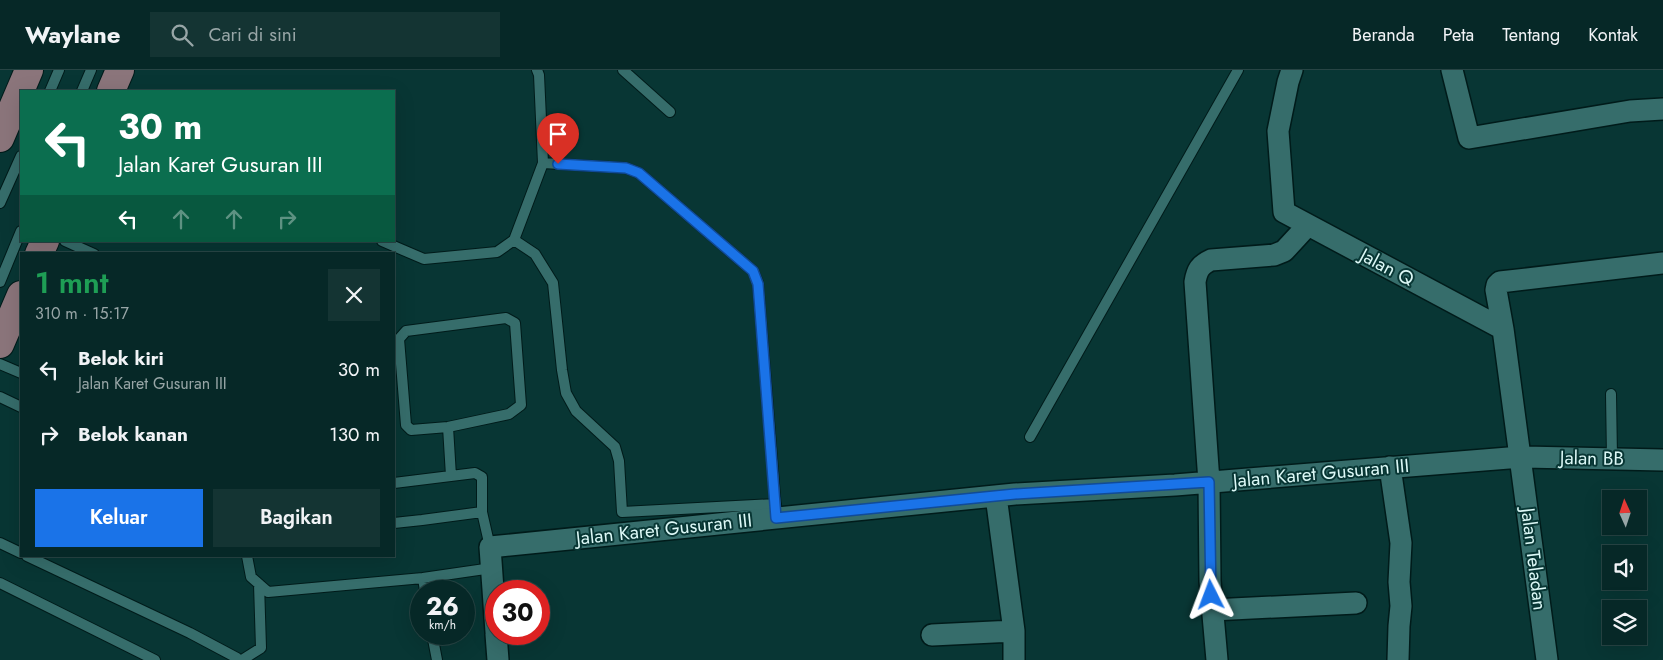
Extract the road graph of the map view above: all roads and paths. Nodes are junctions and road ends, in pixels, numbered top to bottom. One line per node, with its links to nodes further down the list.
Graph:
1 (29, 70): 10 (main road)
2 (59, 70): 11 (lane)
3 (91, 70): 12 (lane)
4 (120, 70): 13 (main road)
5 (537, 70): 19 (lane)
6 (623, 70): 16 (lane)
7 (1238, 70): 38 (lane)
8 (1292, 70): 21 (street, Jalan Q)
9 (1452, 70): 15 (street)
10 (20, 90)
11 (50, 90)
12 (82, 90)
13 (110, 90)
14 (20, 91): 17 (main road)
15 (1663, 110)
16 (670, 112)
17 (0, 138)
18 (20, 158): 20 (lane)
19 (543, 164): 23 (lane); 47 (lane)
20 (0, 203)
21 (1308, 226): 30 (street, Jalan Q); 44 (street)
22 (20, 233): 28 (lane)
23 (514, 240): 25 (lane); 47 (lane)
24 (67, 242): 26 (lane)
25 (384, 242)
26 (90, 252)
27 (1663, 263): 30 (street)
28 (0, 282)
29 (20, 297): 31 (main road)
30 (1503, 329): 39 (street)
31 (0, 344)
32 (0, 364): 33 (lane)
33 (20, 373)
34 (1611, 394): 40 (lane)
35 (0, 397): 36 (lane)
36 (20, 407)
37 (448, 427): 37 (lane); 43 (lane)
38 (1030, 437)
39 (1521, 457): 40 (street, Jalan BB); 42 (street, Jalan Karet Gusuran III); 74 (street, Jalan Teladan)
40 (1612, 458): 41 (street, Jalan BB)
41 (1663, 460)
42 (1390, 467): 44 (street, Jalan Karet Gusuran III); 73 (street)
43 (451, 476): 45 (lane); 48 (lane)
44 (1209, 482): 46 (street, Jalan Karet Gusuran III); 61 (street)
45 (395, 483)
46 (996, 496): 47 (street, Jalan Karet Gusuran III); 62 (street)
47 (776, 511): 51 (street, Jalan Karet Gusuran III)
48 (482, 512): 49 (lane); 51 (lane)
49 (395, 523)
50 (0, 543): 52 (lane)
51 (490, 547): 55 (street)
52 (20, 553)
53 (29, 557): 67 (lane)
54 (247, 557): 59 (lane)
55 (492, 568): 56 (lane); 57 (street)
56 (422, 578): 59 (lane)
57 (493, 580)
58 (0, 583): 66 (lane)
59 (259, 584): 68 (lane)
60 (1356, 604): 61 (street)
61 (1212, 610): 72 (street)
62 (1014, 631): 63 (street); 71 (street)
63 (932, 635)
64 (434, 645): 69 (lane)
65 (497, 645): 70 (street)
66 (155, 660)
67 (237, 660)
68 (242, 660)
69 (437, 660)
70 (498, 660)
71 (1014, 660)
72 (1217, 660)
73 (1398, 660)
74 (1548, 660)

